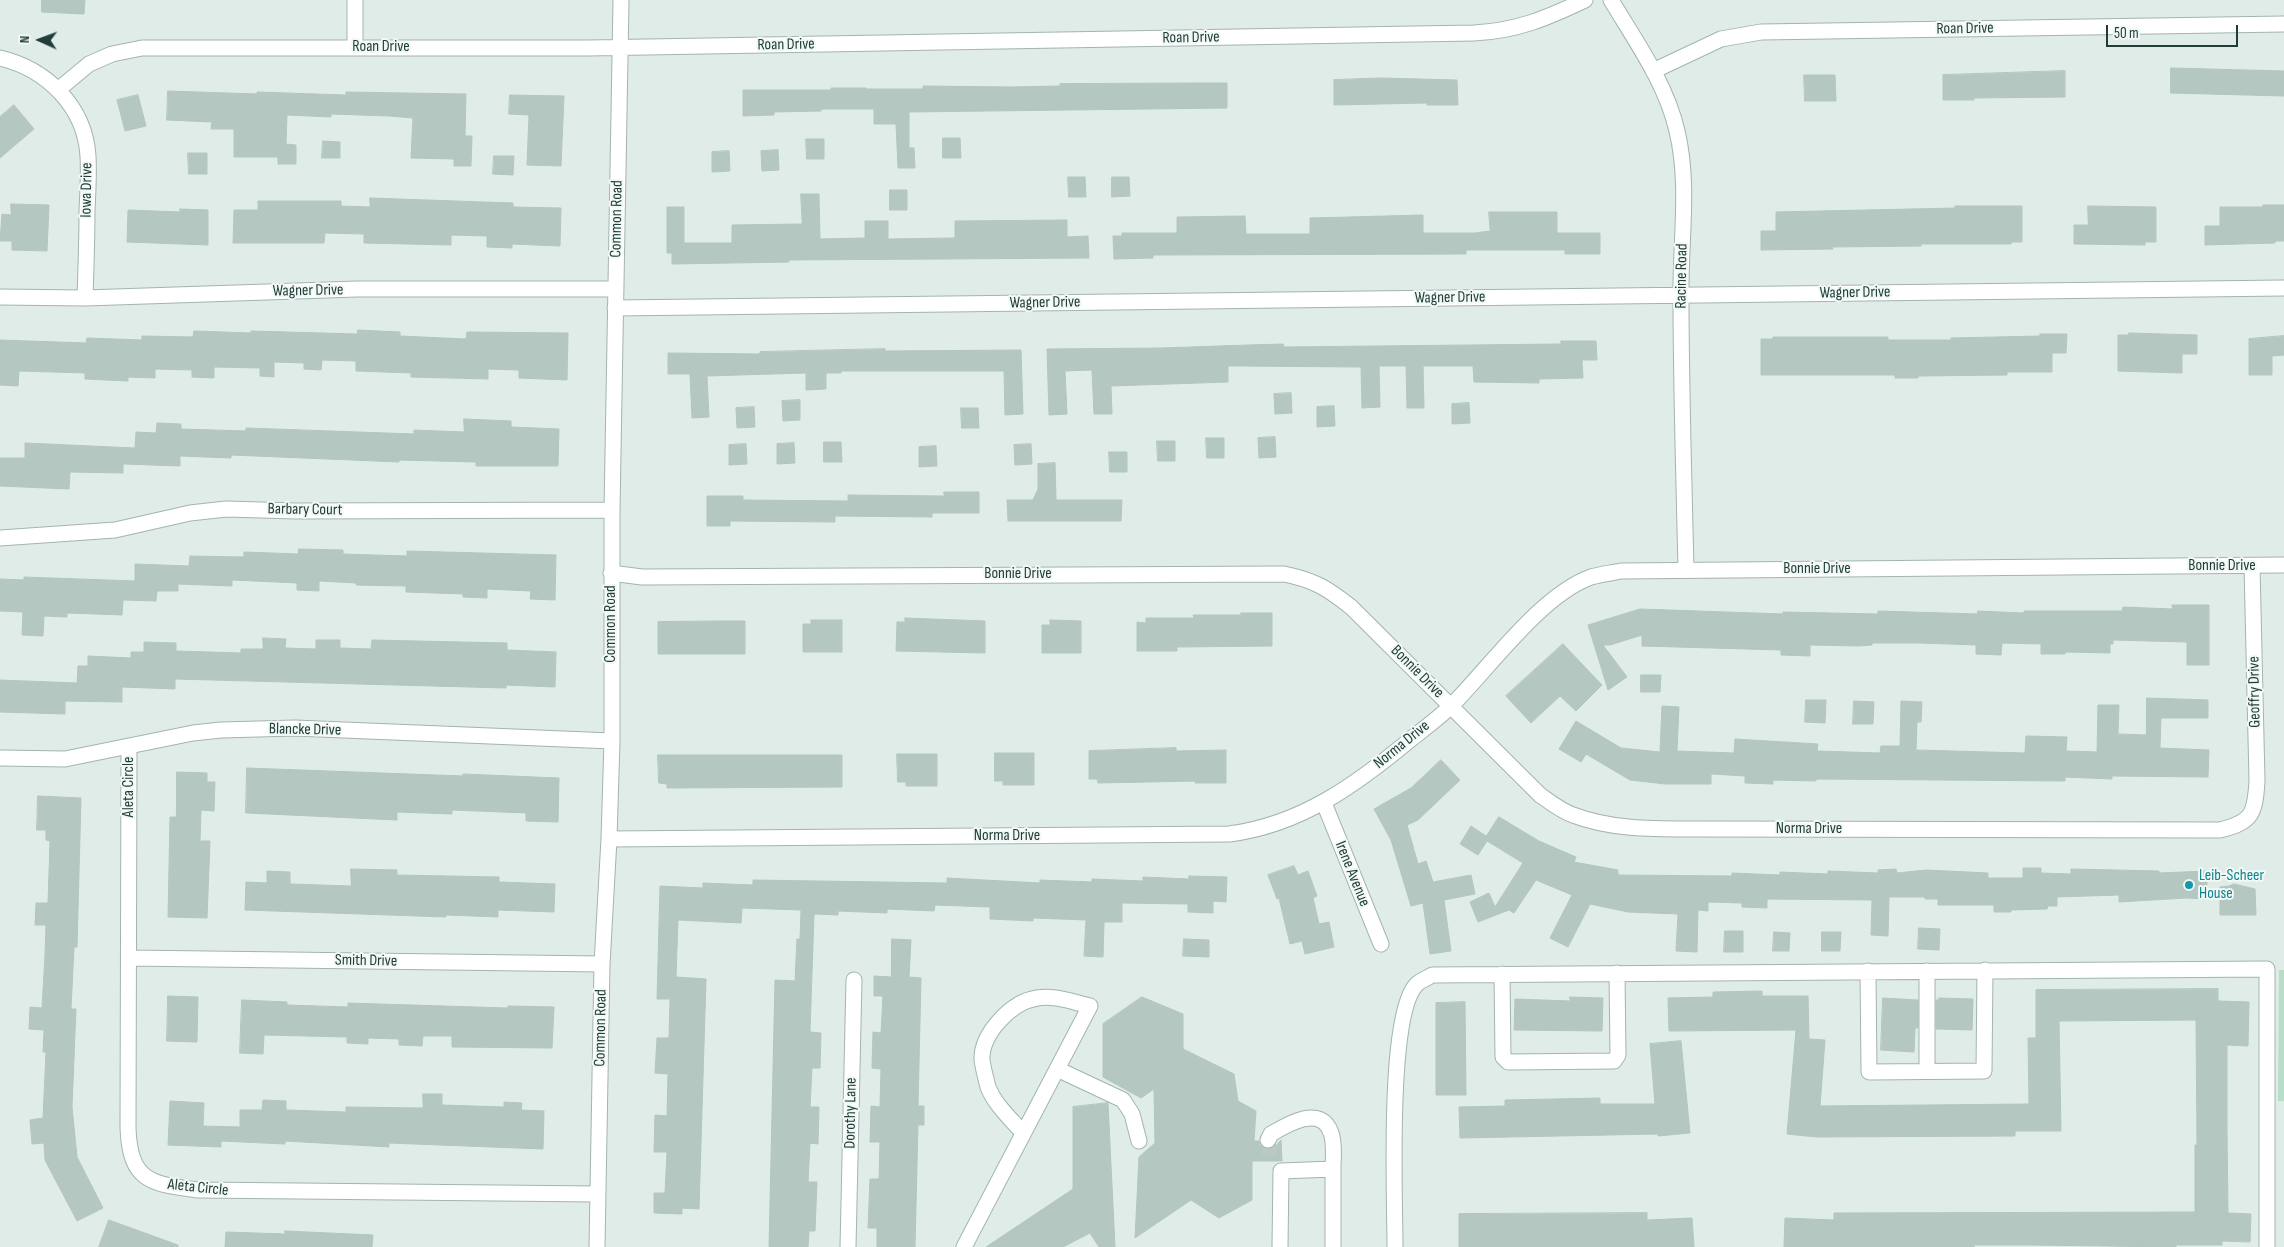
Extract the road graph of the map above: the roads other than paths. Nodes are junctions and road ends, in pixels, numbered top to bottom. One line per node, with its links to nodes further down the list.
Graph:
1 (355, 0): 6 (street)
2 (621, 0): 7 (street, Common Road)
3 (1585, 0): 7 (street, Roan Drive)
4 (1611, 0): 9 (street, Racine Road)
5 (2284, 24): 9 (street, Roan Drive)
6 (355, 47): 7 (street, Roan Drive); 10 (street, Roan Drive)
7 (620, 48): 12 (street, Common Road)
8 (0, 58): 10 (street)
9 (1653, 71): 13 (street, Racine Road)
10 (59, 89): 15 (street, Iowa Drive)
11 (2284, 288): 13 (street, Wagner Drive)
12 (616, 289): 15 (street, Wagner Drive); 16 (street, Common Road)
13 (1681, 295): 16 (street, Wagner Drive); 21 (street, Racine Road)
14 (0, 297): 15 (street, Wagner Drive)
15 (85, 298)
16 (615, 308): 17 (street, Common Road)
17 (612, 510): 18 (street, Barbary Court); 22 (street, Common Road)
18 (0, 538)
19 (2284, 565): 20 (street, Bonnie Drive)
20 (2252, 566): 21 (street, Bonnie Drive); 28 (street, Geoffry Drive)
21 (1686, 570): 23 (street, Bonnie Drive)
22 (611, 573): 23 (street, Bonnie Drive); 24 (street, Common Road)
23 (1451, 706): 27 (street, Norma Drive); 28 (street, Norma Drive)
24 (612, 741): 25 (street, Blancke Drive); 29 (street, Common Road)
25 (129, 748): 26 (street, Blancke Drive); 31 (street, Aleta Circle)
26 (0, 758)
27 (1324, 803): 29 (street, Norma Drive); 30 (street, Irene Avenue)
28 (2250, 818)
29 (609, 839): 32 (street, Common Road)
30 (1381, 944)
31 (129, 958): 32 (street, Smith Drive); 45 (street, Aleta Circle)
32 (602, 964): 45 (street, Common Road)
33 (1985, 970): 35 (street); 40 (street); 52 (street)
34 (1868, 971): 35 (street); 36 (street); 40 (street)
35 (1927, 971): 40 (street)
36 (1617, 973): 37 (street); 37 (street)
37 (1502, 974): 51 (street)
38 (854, 980): 47 (street, Dorothy Lane)
39 (1057, 1069): 41 (street); 41 (street); 43 (street)
40 (1927, 1071)
41 (1023, 1133): 48 (street)
42 (1268, 1140): 44 (street)
43 (1139, 1141)
44 (1333, 1169): 49 (street); 50 (street)
45 (597, 1194): 46 (street, Common Road)
46 (597, 1247)
47 (848, 1247)
48 (964, 1247)
49 (1280, 1247)
50 (1333, 1247)
51 (1395, 1247)
52 (2267, 1247)

